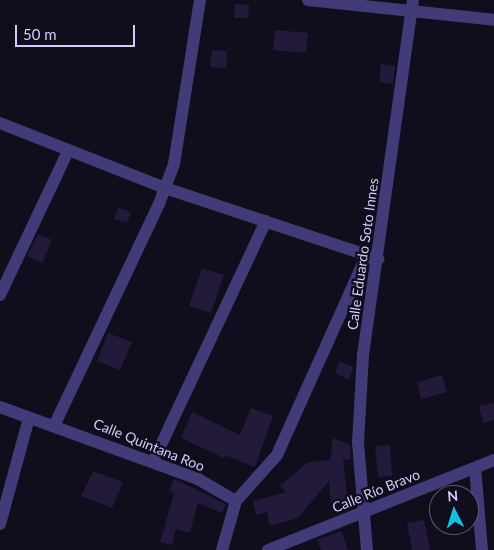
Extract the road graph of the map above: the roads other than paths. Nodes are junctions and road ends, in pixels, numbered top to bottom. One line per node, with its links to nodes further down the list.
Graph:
1 (200, 0): 8 (street)
2 (308, 0): 4 (street)
3 (413, 0): 4 (street, Calle Eduardo Soto Innes)
4 (411, 13): 5 (street); 11 (street, Calle Eduardo Soto Innes)
5 (494, 20)
6 (0, 123): 7 (street)
7 (68, 151): 8 (street); 12 (street)
8 (164, 188): 9 (street); 15 (street)
9 (266, 221): 10 (street); 17 (street)
10 (366, 257): 11 (street); 19 (street)
11 (379, 259): 20 (street, Calle Eduardo Soto Innes)
12 (0, 295)
13 (0, 407): 14 (street, Calle Quintana Roo)
14 (29, 418): 15 (street, Calle Quintana Roo); 21 (street)
15 (55, 424): 17 (street, Calle Quintana Roo)
16 (494, 460): 18 (street, Calle Río Bravo)
17 (153, 462): 19 (street, Calle Quintana Roo)
18 (475, 468): 20 (street, Calle Río Bravo); 25 (street)
19 (236, 501): 22 (street)
20 (362, 513): 23 (street, Calle Río Bravo); 24 (street, Calle Eduardo Soto Innes)
21 (0, 524)
22 (222, 550)
23 (268, 550)
24 (367, 550)
25 (482, 550)

